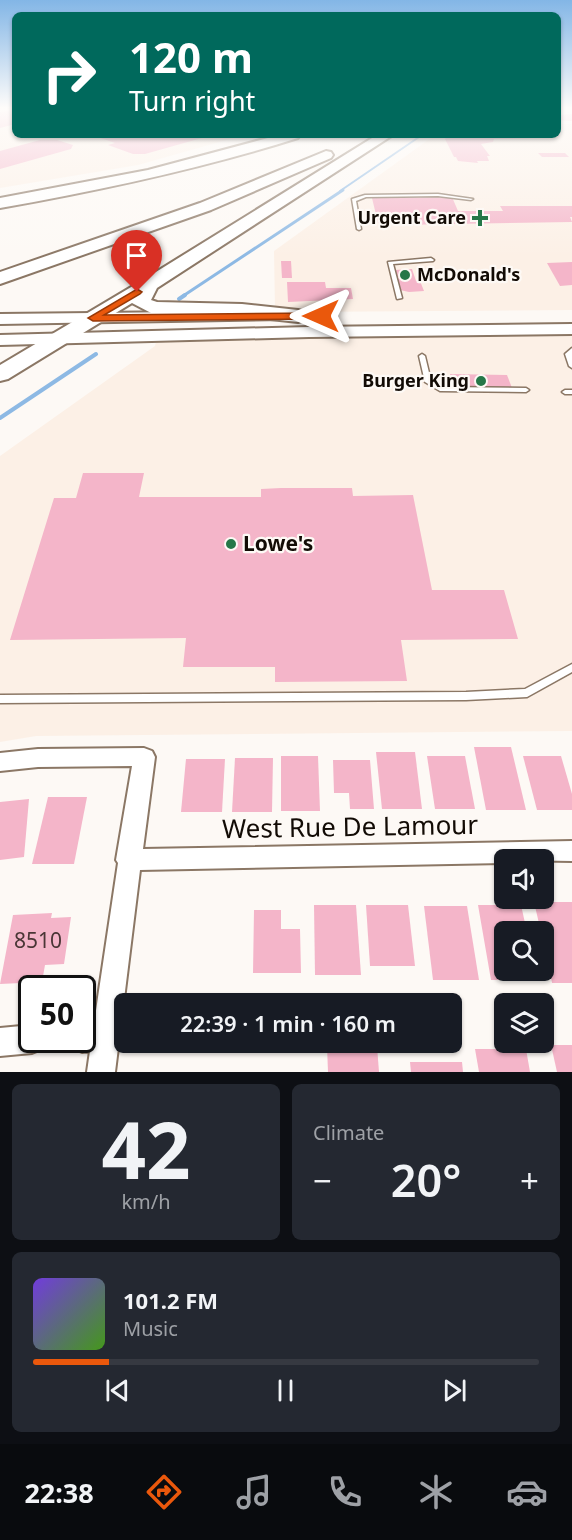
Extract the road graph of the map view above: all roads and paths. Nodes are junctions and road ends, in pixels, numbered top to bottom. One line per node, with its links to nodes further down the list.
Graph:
1 (224, 157): 7 (highway)
2 (320, 157): 10 (highway)
3 (351, 157): 11 (highway)
4 (234, 178): 5 (highway)
5 (213, 187)
6 (471, 199): 8 (lane)
7 (0, 203)
8 (359, 229)
9 (432, 263): 12 (lane)
10 (0, 278)
11 (150, 284): 14 (highway); 15 (highway)
12 (399, 298)
13 (572, 315): 14 (main road)
14 (298, 316): 15 (main road)
15 (93, 318): 16 (main road); 19 (highway)
16 (0, 319)
17 (572, 328): 19 (main road)
18 (0, 340): 19 (main road)
19 (58, 340): 23 (highway)
20 (572, 350): 22 (lane)
21 (422, 356): 24 (lane)
22 (572, 366)
23 (0, 374)
24 (526, 390)
25 (572, 668): 26 (lane)
26 (0, 699)
27 (0, 762): 29 (street)
28 (572, 851): 29 (street, West Rue De Lamour)
29 (128, 860): 30 (street)
30 (96, 1028)
31 (18, 1041): 32 (street)
32 (0, 1042)
33 (96, 1048): 34 (street)
34 (101, 1072)

